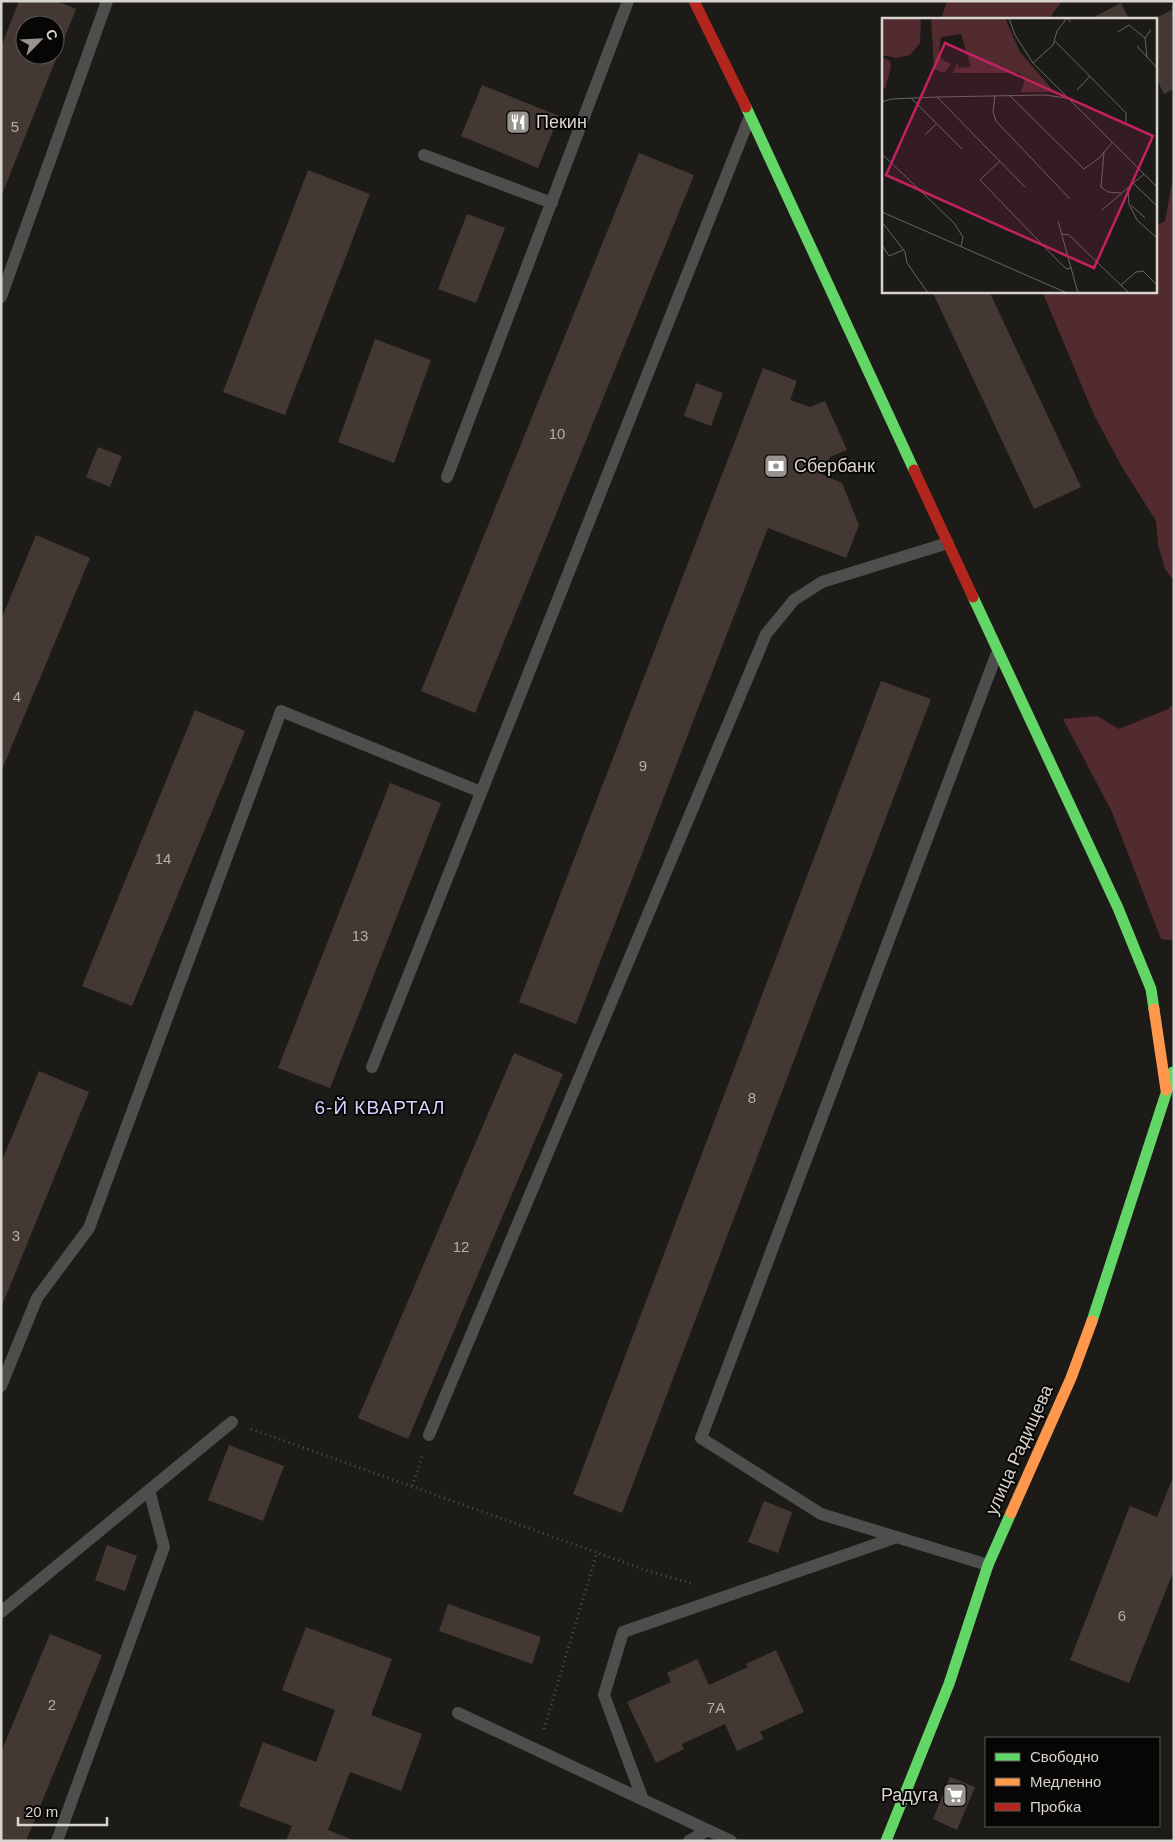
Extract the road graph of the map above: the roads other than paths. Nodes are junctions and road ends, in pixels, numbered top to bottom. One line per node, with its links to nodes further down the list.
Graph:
1 (107, 1): 7 (lane)
2 (628, 1): 6 (lane)
3 (694, 1): 4 (street)
4 (750, 116): 9 (street); 11 (lane)
5 (424, 154): 6 (lane)
6 (552, 203): 8 (lane)
7 (1, 297)
8 (447, 477)
9 (948, 542): 10 (street); 17 (lane)
10 (998, 650): 14 (street); 19 (lane)
11 (481, 792): 12 (lane); 15 (lane)
12 (372, 1066)
13 (1174, 1070): 14 (street, улица Радищева)
14 (1166, 1090): 20 (street, улица Радищева)
15 (1, 1386)
16 (232, 1422): 18 (lane)
17 (429, 1435)
18 (148, 1490): 21 (lane); 25 (lane)
19 (897, 1537): 20 (lane); 23 (lane)
20 (988, 1565): 28 (street, улица Радищева)
21 (1, 1612)
22 (458, 1713): 23 (lane)
23 (643, 1800): 24 (lane)
24 (708, 1830): 26 (lane); 27 (lane)
25 (57, 1841)
26 (689, 1841)
27 (731, 1841)
28 (886, 1841)

